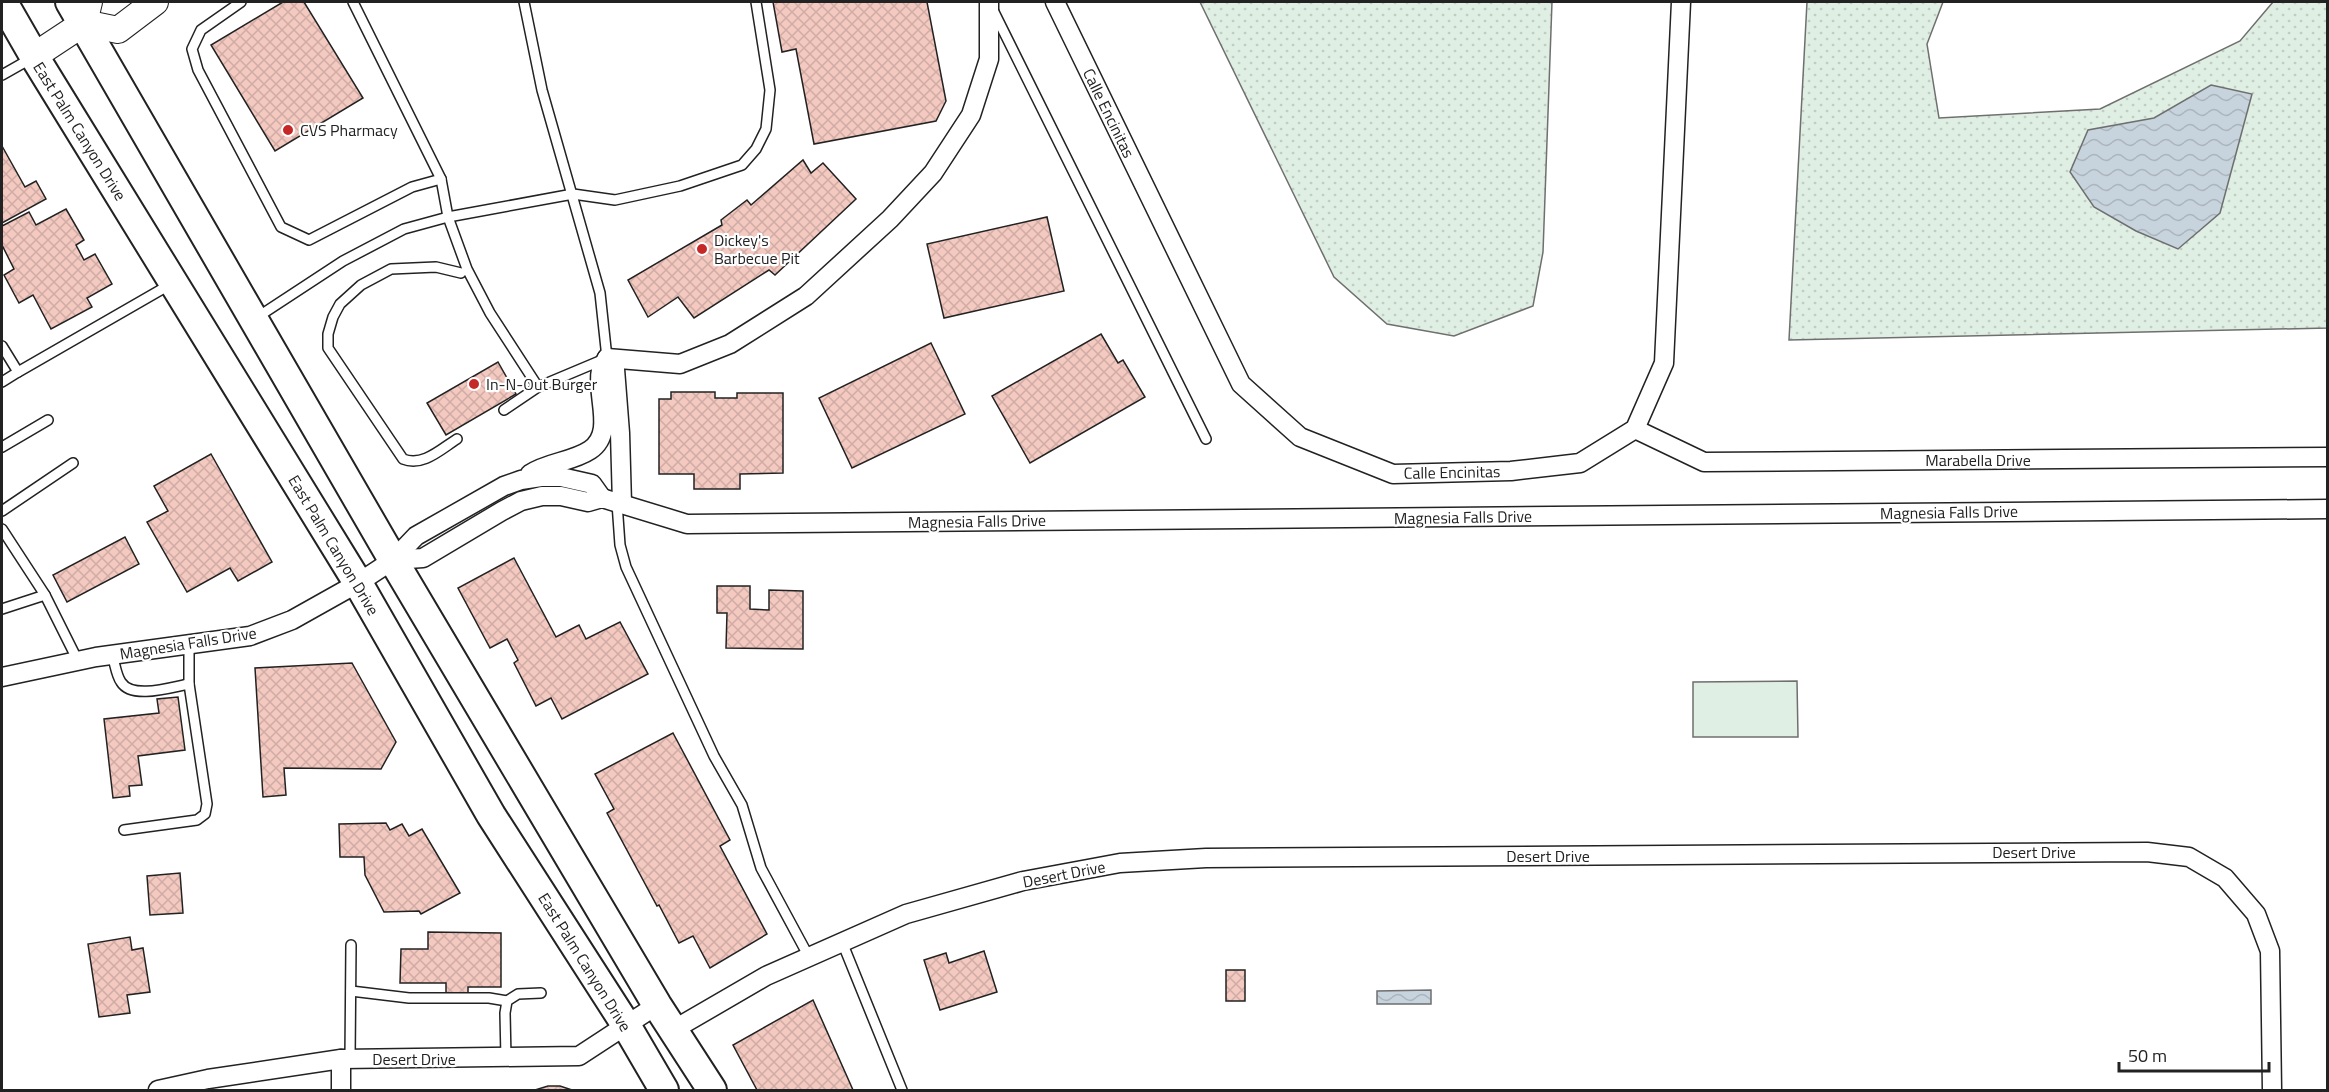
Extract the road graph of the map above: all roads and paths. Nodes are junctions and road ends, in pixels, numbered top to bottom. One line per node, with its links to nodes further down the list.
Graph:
1 (3, 2): 11 (main road, East Palm Canyon Drive)
2 (155, 2): 10 (main road)
3 (241, 2): 13 (lane)
4 (353, 2): 13 (lane)
5 (524, 2): 14 (lane)
6 (756, 2): 14 (lane)
7 (989, 2): 20 (street); 28 (lane)
8 (1055, 2): 26 (street, Calle Encinitas)
9 (1681, 2): 26 (street)
10 (81, 9): 11 (main road); 18 (main road)
11 (34, 56): 12 (lane); 17 (main road, East Palm Canyon Drive)
12 (2, 75)
13 (441, 179): 15 (lane)
14 (573, 194): 15 (lane); 20 (lane)
15 (448, 217): 18 (lane); 23 (lane)
16 (461, 273): 27 (lane)
17 (174, 283): 21 (lane); 38 (main road, East Palm Canyon Drive)
18 (254, 319): 37 (main road)
19 (2, 346): 21 (lane)
20 (607, 358): 23 (lane); 32 (street); 33 (street)
21 (18, 372): 22 (lane)
22 (2, 382)
23 (538, 387): 24 (lane)
24 (504, 410)
25 (48, 420): 29 (lane)
26 (1635, 429): 30 (street, Marabella Drive)
27 (457, 439)
28 (1206, 439)
29 (2, 447)
30 (2328, 457)
31 (73, 463): 35 (lane)
32 (516, 482): 33 (street, Magnesia Falls Drive); 37 (street, Magnesia Falls Drive)
33 (614, 501): 34 (street, Magnesia Falls Drive); 37 (street, Magnesia Falls Drive); 49 (lane)
34 (2328, 509)
35 (2, 512)
36 (2, 529): 39 (lane)
37 (393, 560): 38 (street, Magnesia Falls Drive); 53 (main road)
38 (358, 583): 41 (street, Magnesia Falls Drive); 54 (main road, East Palm Canyon Drive)
39 (45, 595): 40 (lane); 43 (lane)
40 (2, 609)
41 (189, 645): 42 (street, Magnesia Falls Drive); 45 (lane)
42 (112, 655): 43 (street, Magnesia Falls Drive); 45 (lane)
43 (78, 661): 44 (street, Magnesia Falls Drive)
44 (2, 677)
45 (189, 684): 46 (lane)
46 (124, 830)
47 (842, 942): 49 (street, Desert Drive); 62 (lane); 63 (street, Desert Drive)
48 (351, 945): 50 (lane)
49 (809, 957): 55 (street, Desert Drive)
50 (351, 991): 52 (lane); 57 (lane)
51 (541, 993): 52 (lane)
52 (507, 1000): 56 (lane)
53 (657, 1005): 54 (street, Desert Drive); 55 (main road)
54 (626, 1025): 56 (street, Desert Drive); 60 (main road, East Palm Canyon Drive)
55 (673, 1030): 61 (main road)
56 (506, 1058): 57 (street, Desert Drive)
57 (346, 1059): 58 (street, Desert Drive); 59 (street)
58 (158, 1090)
59 (341, 1090)
60 (664, 1090)
61 (712, 1090)
62 (902, 1090)
63 (2272, 1090)

